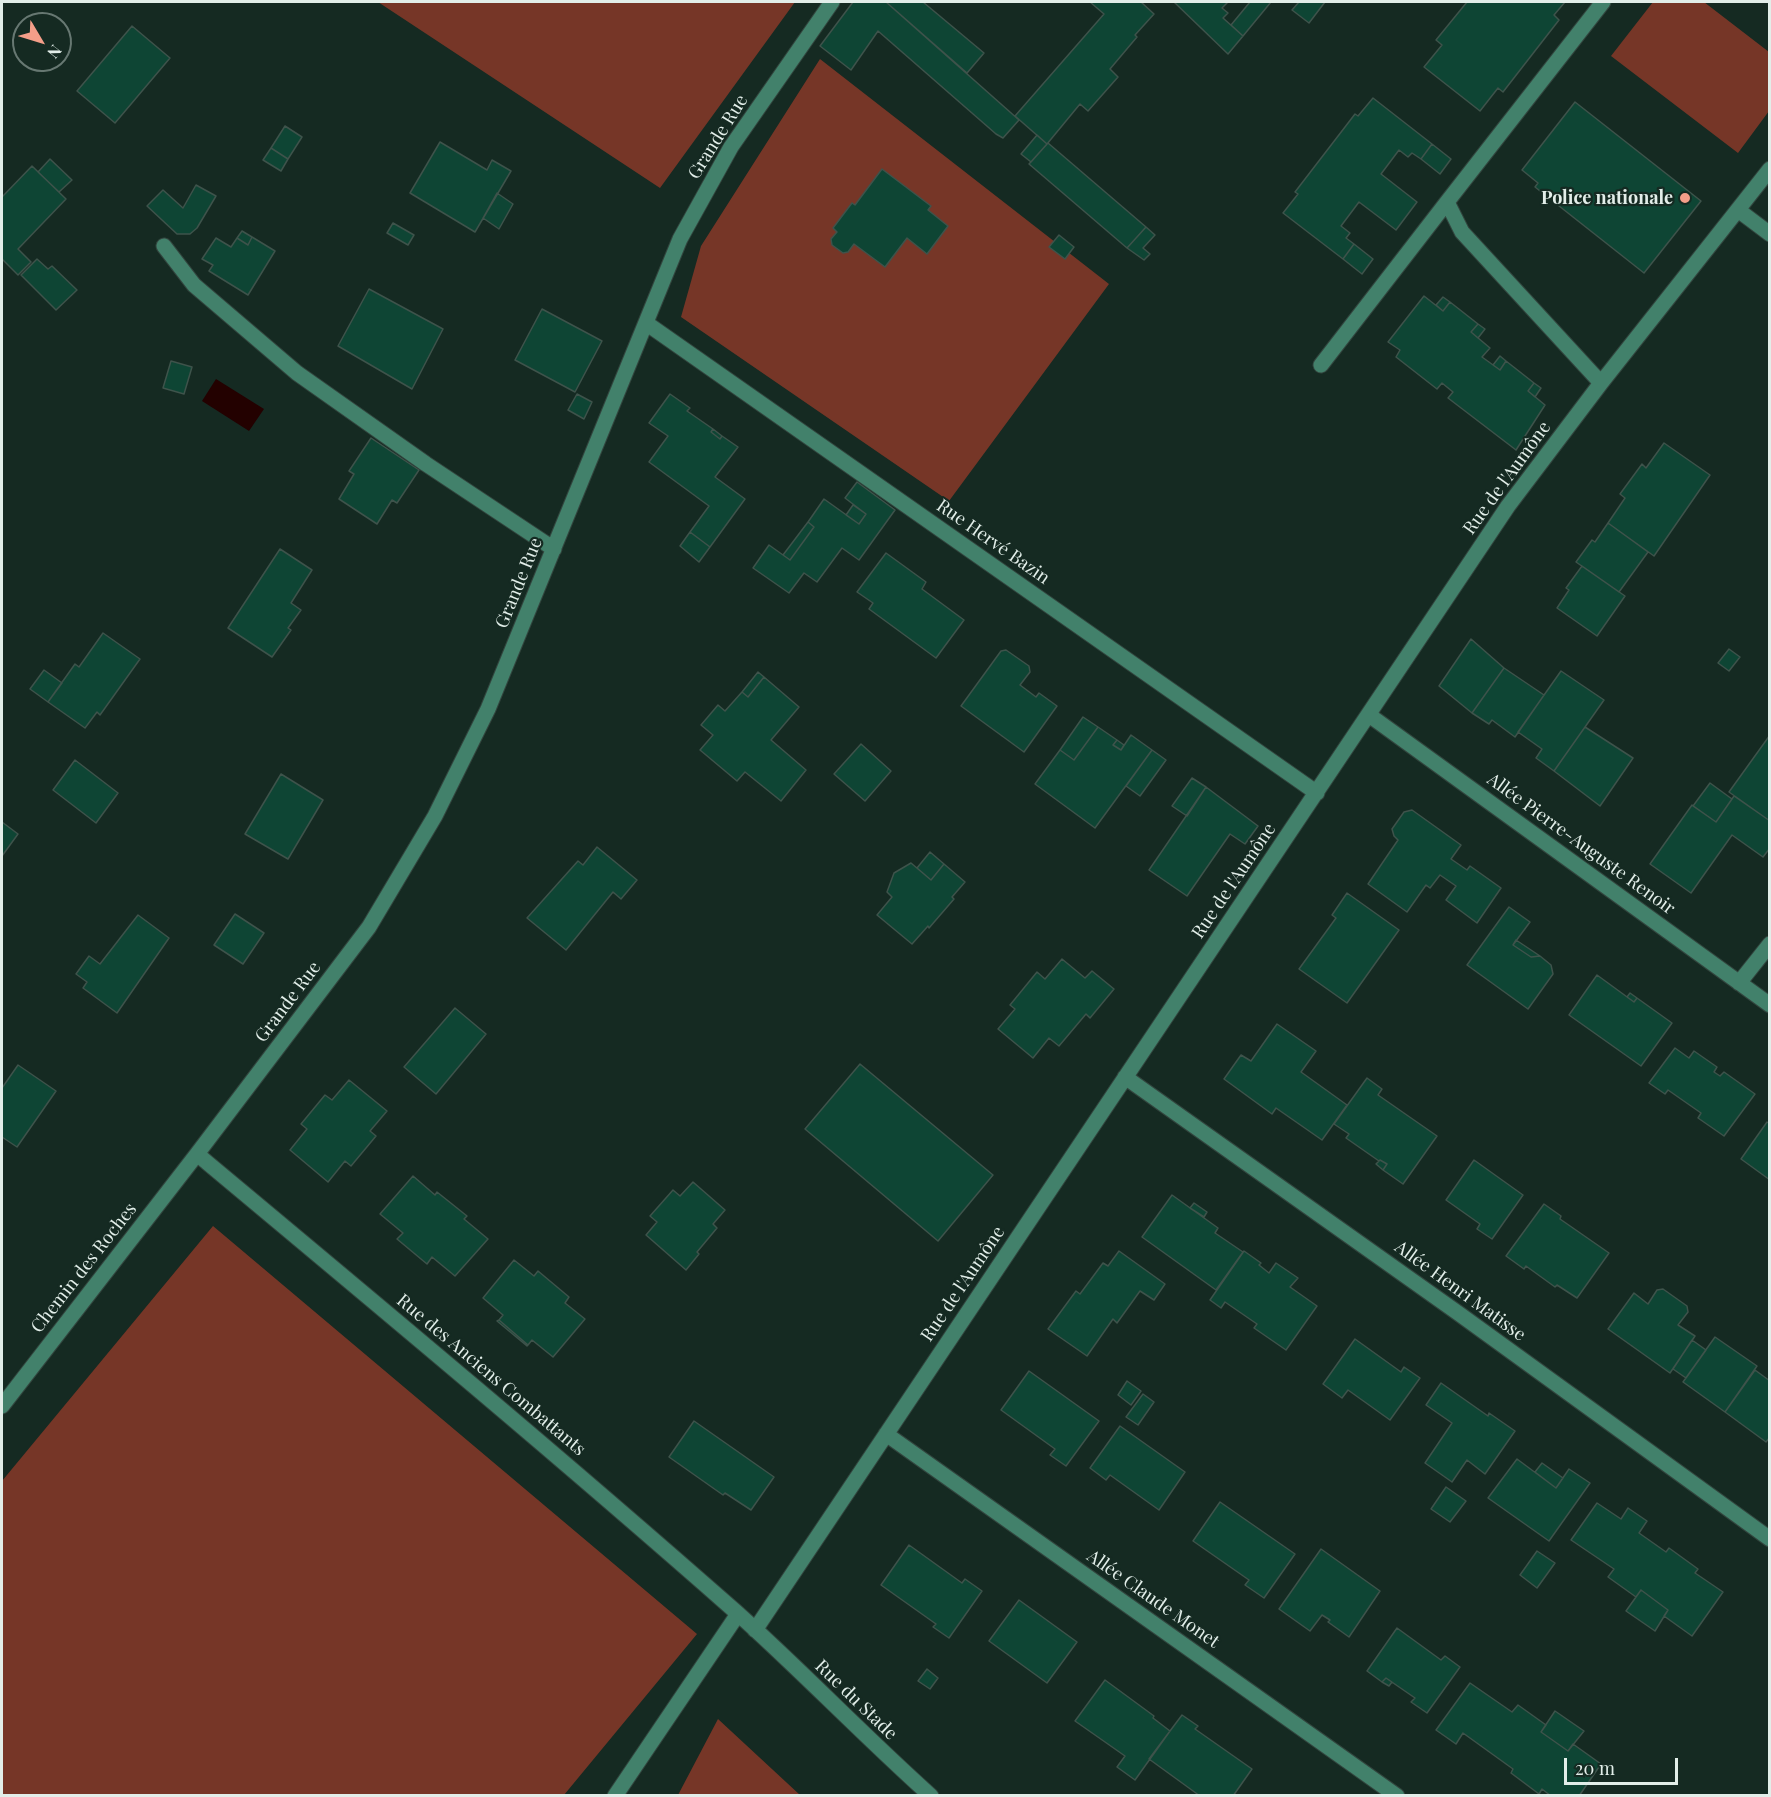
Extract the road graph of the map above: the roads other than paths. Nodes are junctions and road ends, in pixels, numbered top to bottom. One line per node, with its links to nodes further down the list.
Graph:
1 (832, 2): 8 (street, Grande Rue)
2 (1604, 2): 4 (street)
3 (1770, 170): 5 (street, Rue de l'Aumône)
4 (1447, 202): 9 (street); 10 (street)
5 (1738, 210): 6 (street); 10 (street, Rue de l'Aumône)
6 (1770, 234)
7 (164, 246): 11 (street)
8 (646, 323): 11 (street, Grande Rue); 13 (street, Rue Hervé Bazin)
9 (1321, 365)
10 (1601, 383): 12 (street, Rue de l'Aumône)
11 (554, 549): 18 (street, Grande Rue)
12 (1369, 715): 13 (street, Rue de l'Aumône); 15 (street, Allée Pierre-Auguste Renoir)
13 (1317, 792): 17 (street, Rue de l'Aumône)
14 (1770, 944): 15 (street)
15 (1739, 983): 16 (street, Allée Pierre-Auguste Renoir)
16 (1770, 1005)
17 (1125, 1077): 20 (street, Rue de l'Aumône); 21 (street, Allée Henri Matisse)
18 (197, 1154): 19 (street, Chemin des Roches); 22 (street, Rue des Anciens Combattants)
19 (2, 1406)
20 (886, 1434): 23 (street, Rue de l'Aumône); 26 (street, Allée Claude Monet)
21 (1770, 1539)
22 (738, 1614): 23 (street, Rue des Anciens Combattants); 24 (street)
23 (754, 1630): 25 (street, Rue du Stade)
24 (615, 1796)
25 (931, 1796)
26 (1397, 1796)

